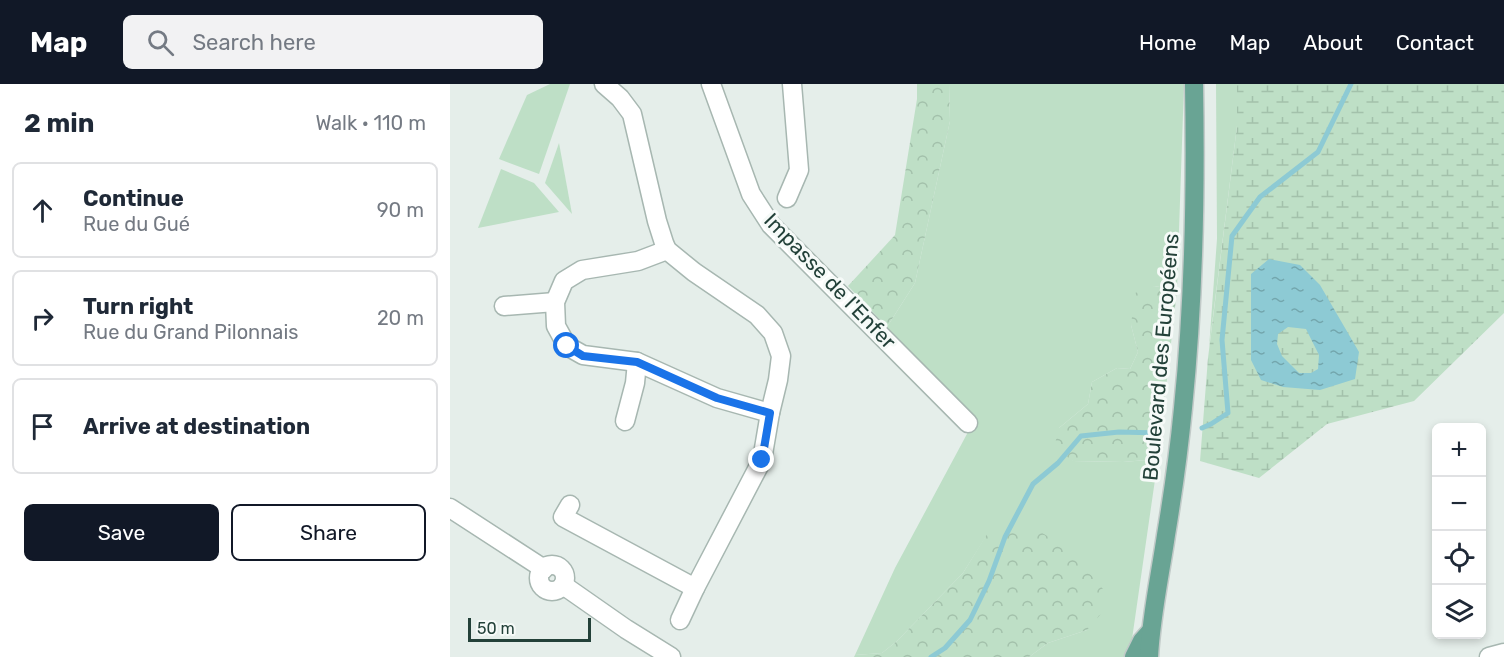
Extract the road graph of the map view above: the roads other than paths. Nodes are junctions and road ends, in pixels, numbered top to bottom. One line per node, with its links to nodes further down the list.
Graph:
1 (604, 84): 6 (street)
2 (711, 84): 12 (street, Impasse de l'Enfer)
3 (792, 84): 5 (street)
4 (1194, 84): 17 (main road, Boulevard des Européens)
5 (787, 198)
6 (667, 250): 7 (street); 10 (street)
7 (555, 302): 8 (street); 9 (street)
8 (504, 306)
9 (637, 362): 10 (street); 11 (street)
10 (770, 413): 15 (street)
11 (625, 421)
12 (968, 423)
13 (570, 505): 15 (street)
14 (450, 508): 19 (street)
15 (696, 588): 16 (street)
16 (680, 620)
17 (1150, 632): 20 (main road); 21 (main road, Boulevard des Européens)
18 (1504, 653): 22 (street)
19 (671, 657)
20 (1134, 657)
21 (1149, 657)
22 (1489, 657)

